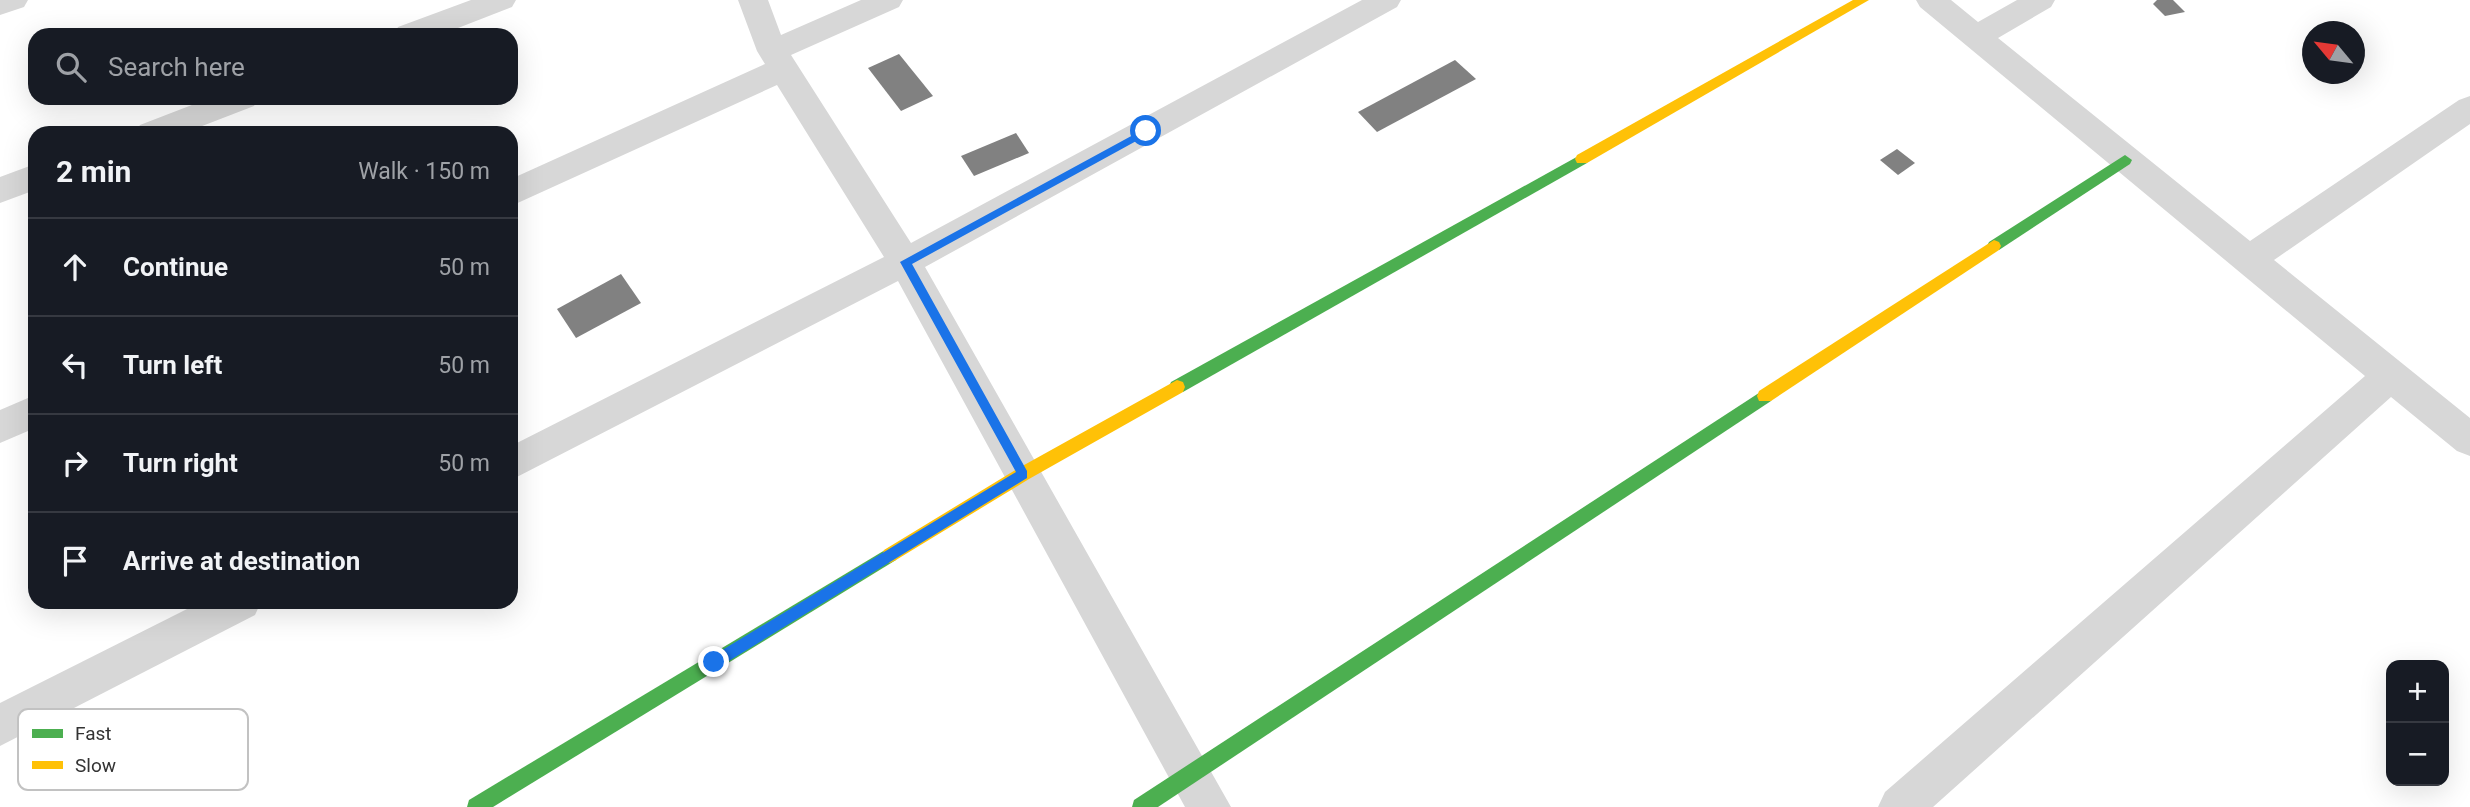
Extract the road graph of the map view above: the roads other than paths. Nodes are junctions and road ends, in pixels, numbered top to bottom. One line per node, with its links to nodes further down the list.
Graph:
1 (13, 0): 9 (street)
2 (501, 0): 10 (street)
3 (753, 0): 12 (street)
4 (888, 0): 12 (street)
5 (1386, 0): 21 (street)
6 (1863, 0): 27 (street)
7 (1931, 0): 11 (street)
8 (2040, 0): 11 (street)
9 (0, 5)
10 (427, 28)
11 (1977, 37): 16 (street)
12 (777, 60): 19 (street); 21 (street)
13 (225, 105): 15 (street)
14 (2470, 108): 20 (street)
15 (169, 126)
16 (2125, 160): 20 (street); 32 (street)
17 (28, 180): 18 (street)
18 (0, 190)
19 (518, 190)
20 (2249, 260): 22 (street)
21 (905, 262): 26 (street); 27 (street)
22 (2391, 375): 25 (street); 36 (street)
23 (28, 414): 24 (street)
24 (0, 428)
25 (2470, 440)
26 (518, 460)
27 (1023, 474): 32 (street); 33 (street)
28 (227, 609): 29 (street)
29 (31, 709)
30 (18, 716): 31 (street)
31 (0, 725)
32 (1189, 772): 34 (street); 35 (street)
33 (476, 807)
34 (1141, 807)
35 (1209, 807)
36 (1900, 807)

